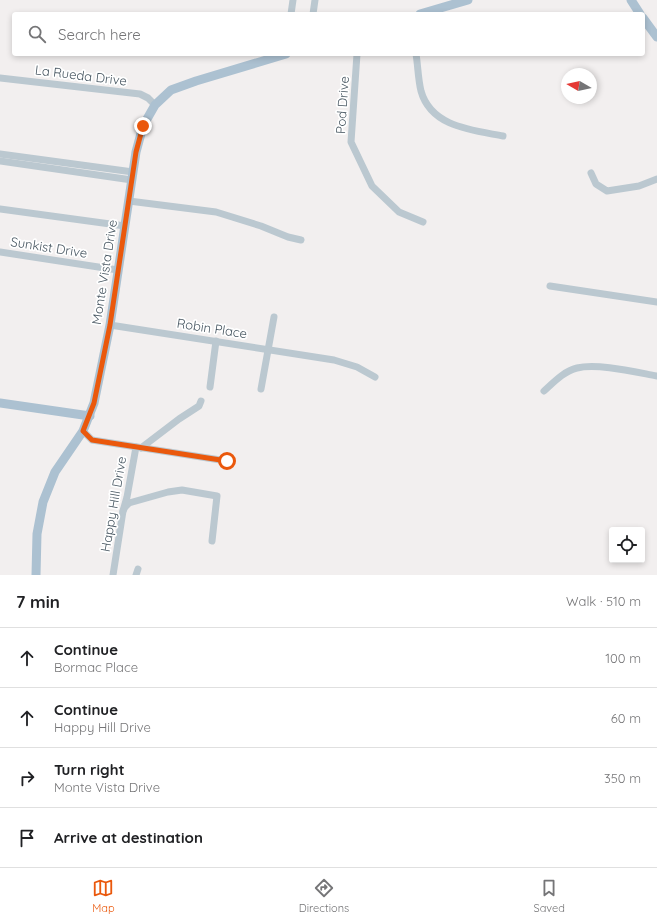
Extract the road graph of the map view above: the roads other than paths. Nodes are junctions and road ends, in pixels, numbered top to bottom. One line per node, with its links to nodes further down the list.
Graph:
1 (294, 0): 5 (street)
2 (315, 0): 6 (street)
3 (468, 0): 7 (main road)
4 (631, 0): 8 (main road)
5 (291, 12)
6 (313, 12)
7 (427, 12)
8 (639, 12)
9 (645, 21): 10 (main road)
10 (657, 37)
11 (279, 56): 15 (main road, Monte Vista Drive)
12 (357, 56): 24 (street, Pod Drive)
13 (416, 56): 16 (street)
14 (0, 78): 15 (street, La Rueda Drive)
15 (155, 105): 20 (main road, Monte Vista Drive)
16 (503, 136)
17 (0, 154): 20 (street)
18 (0, 161): 20 (street)
19 (591, 174): 21 (street)
20 (133, 176): 22 (main road, Monte Vista Drive)
21 (657, 179)
22 (129, 201): 25 (main road, Monte Vista Drive); 26 (street)
23 (0, 209): 25 (street)
24 (423, 222)
25 (125, 226): 28 (main road, Monte Vista Drive)
26 (301, 240)
27 (0, 252): 28 (street, Sunkist Drive)
28 (118, 270): 32 (main road, Monte Vista Drive)
29 (550, 286): 30 (street)
30 (657, 302)
31 (274, 317): 34 (street)
32 (110, 325): 33 (street, Robin Place); 42 (main road, Monte Vista Drive)
33 (216, 341): 34 (street, Robin Place); 37 (street)
34 (268, 349): 36 (street, Robin Place); 38 (street)
35 (657, 376): 39 (street)
36 (375, 377)
37 (210, 387)
38 (261, 389)
39 (544, 391)
40 (201, 401): 44 (street)
41 (0, 403): 42 (main road)
42 (90, 416): 43 (main road, Monte Vista Drive)
43 (83, 431): 44 (street, Happy Hill Drive); 48 (main road, Monte Vista Drive)
44 (138, 448): 45 (street); 46 (street, Happy Hill Drive)
45 (227, 461)
46 (123, 511): 47 (street); 49 (street, Happy Hill Drive)
47 (212, 541)
48 (36, 575)
49 (113, 575)

